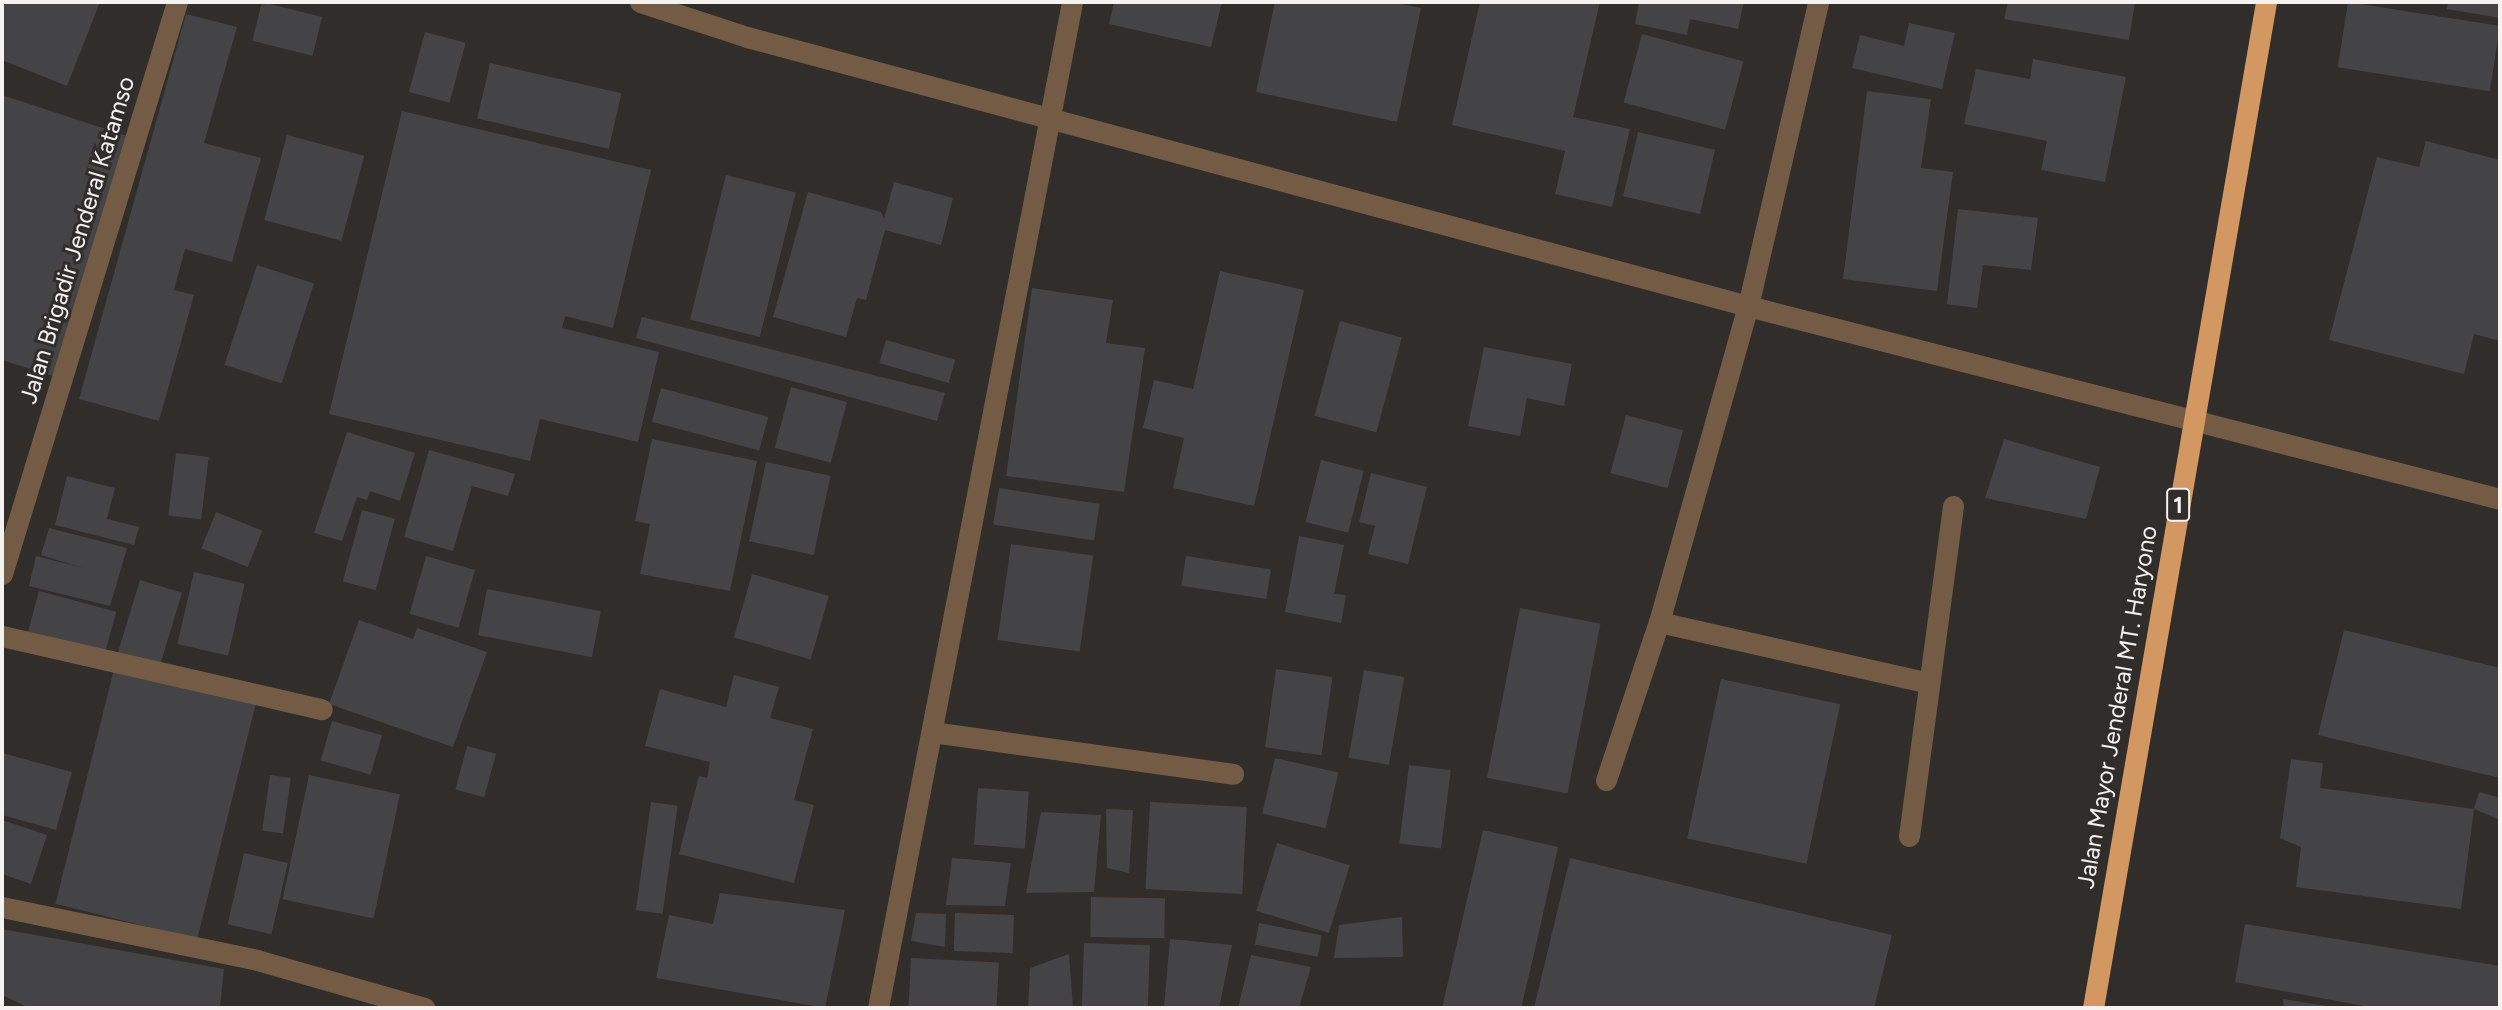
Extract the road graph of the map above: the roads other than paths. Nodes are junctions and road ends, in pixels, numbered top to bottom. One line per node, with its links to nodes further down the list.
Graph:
1 (177, 2): 11 (street, Jalan Brigadir Jenderal Katamso)
2 (640, 2): 6 (street)
3 (1072, 2): 6 (street)
4 (1818, 2): 7 (street)
5 (2266, 2): 8 (highway, Jalan Mayor Jenderal MT. Haryono / 1)
6 (1050, 114): 7 (street); 16 (street)
7 (1748, 306): 8 (street); 12 (street)
8 (2191, 423): 9 (street); 23 (highway, Jalan Mayor Jenderal MT. Haryono / 1)
9 (2500, 499)
10 (1953, 506): 14 (street)
11 (2, 573)
12 (1659, 621): 14 (street); 18 (street)
13 (2, 636): 15 (street)
14 (1929, 683): 19 (street)
15 (322, 709)
16 (932, 732): 17 (street); 22 (street)
17 (1233, 774)
18 (1606, 780)
19 (1909, 836)
20 (2, 907): 21 (street)
21 (424, 1008)
22 (878, 1008)
23 (2093, 1008)

